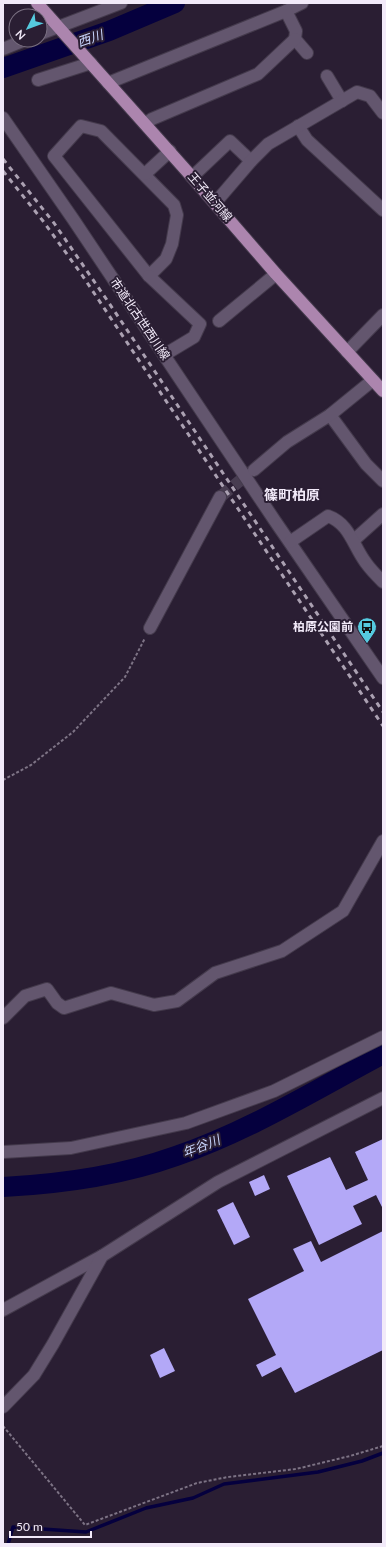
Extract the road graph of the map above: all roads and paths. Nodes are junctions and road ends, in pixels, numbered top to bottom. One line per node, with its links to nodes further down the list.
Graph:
1 (37, 3): 5 (main road, 王子並河線)
2 (121, 3): 5 (street)
3 (302, 3): 4 (street)
4 (286, 11): 7 (street); 12 (street)
5 (62, 31): 6 (street); 9 (main road, 王子並河線)
6 (48, 33)
7 (296, 40): 8 (street); 16 (street)
8 (307, 53)
9 (87, 59): 11 (street); 12 (main road, 王子並河線)
10 (327, 76): 13 (street)
11 (38, 80)
12 (108, 83): 16 (main road, 王子並河線)
13 (342, 101): 14 (street); 17 (street)
14 (383, 113)
15 (3, 118): 29 (street, 市道北古世西川線)
16 (145, 124): 18 (main road, 王子並河線)
17 (298, 126): 19 (street); 23 (street)
18 (170, 151): 20 (street); 21 (main road, 王子並河線)
19 (251, 161): 21 (street); 22 (street)
20 (144, 174): 25 (street); 25 (street)
21 (192, 177): 22 (main road, 王子並河線)
22 (215, 203): 24 (main road, 王子並河線)
23 (381, 203)
24 (276, 274): 27 (street); 28 (main road, 王子並河線)
25 (149, 276): 29 (street)
26 (383, 315): 28 (street)
27 (219, 321)
28 (347, 352): 30 (main road, 王子並河線)
29 (164, 354): 38 (street, 市道北古世西川線)
30 (373, 380): 31 (main road, 王子並河線); 32 (street)
31 (383, 391)
32 (330, 415): 33 (street); 34 (street)
33 (254, 470)
34 (383, 481)
35 (220, 497): 40 (street)
36 (383, 514): 37 (street)
37 (354, 540): 38 (street); 39 (street)
38 (290, 542): 41 (street, 市道北古世西川線)
39 (383, 582)
40 (150, 628): 42 (path)
41 (383, 678)
42 (3, 780)
43 (383, 841): 44 (street)
44 (3, 1018)
45 (383, 1038): 47 (street)
46 (383, 1098): 48 (street)
47 (3, 1152)
48 (102, 1256): 49 (street); 50 (street)
49 (3, 1310)
50 (3, 1407)
51 (3, 1426): 52 (path)
52 (383, 1446)

